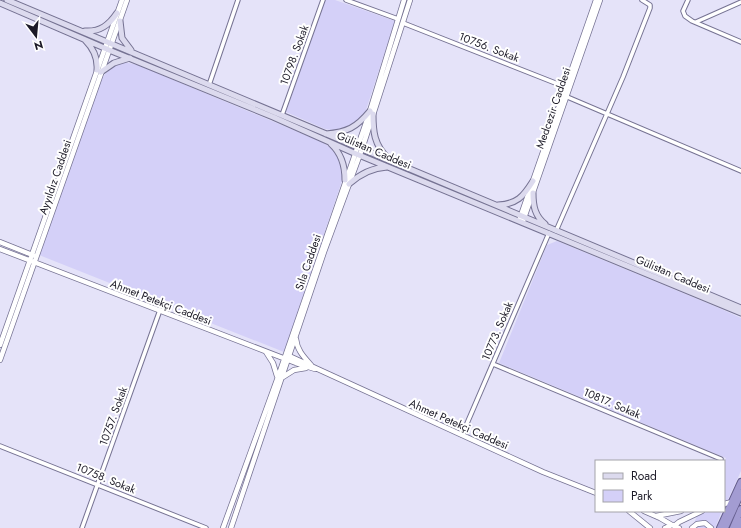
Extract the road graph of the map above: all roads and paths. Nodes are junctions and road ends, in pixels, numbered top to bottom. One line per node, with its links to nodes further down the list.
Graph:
1 (7, 0): 20 (main road, Gülistan Caddesi)
2 (122, 0): 15 (street, Ayyıldız Caddesi)
3 (127, 0): 17 (street, Ayyıldız Caddesi)
4 (238, 0): 29 (street)
5 (323, 0): 34 (street, 10798. Sokak)
6 (346, 0): 16 (street)
7 (404, 0): 16 (street)
8 (410, 0): 19 (street)
9 (596, 0): 30 (street, Medcezir Caddesi)
10 (600, 0): 30 (street, Medcezir Caddesi)
11 (642, 0): 33 (street)
12 (688, 0): 18 (street)
13 (741, 2): 18 (street)
14 (0, 3): 22 (main road, Gülistan Caddesi)
15 (117, 13): 20 (main road); 25 (street, Ayyıldız Caddesi)
16 (398, 19): 32 (street)
17 (120, 21): 25 (street, Ayyıldız Caddesi); 27 (main road)
18 (696, 22): 23 (street)
19 (403, 23): 30 (street, 10756. Sokak); 32 (street)
20 (79, 30): 25 (main road, Gülistan Caddesi)
21 (741, 37): 23 (street)
22 (83, 38): 26 (main road, Gülistan Caddesi); 28 (main road)
23 (735, 39): 24 (street)
24 (741, 42)
25 (109, 43): 26 (street, Ayyıldız Caddesi); 27 (main road, Gülistan Caddesi)
26 (107, 49): 27 (main road, Gülistan Caddesi); 28 (street, Ayyıldız Caddesi)
27 (133, 56): 28 (main road); 29 (main road, Gülistan Caddesi); 35 (main road, Gülistan Caddesi)
28 (99, 71): 50 (street, Ayyıldız Caddesi)
29 (209, 84): 34 (main road, Gülistan Caddesi)
30 (567, 87): 31 (street, Medcezir Caddesi)
31 (564, 95): 33 (street); 41 (street, Medcezir Caddesi); 43 (street, Medcezir Caddesi)
32 (371, 113): 35 (main road); 36 (street, Sıla Caddesi); 38 (main road)
33 (608, 113): 40 (street); 47 (street)
34 (282, 115): 35 (main road, Gülistan Caddesi)
35 (326, 137): 36 (main road, Gülistan Caddesi); 37 (main road, Gülistan Caddesi); 42 (main road)
36 (359, 147): 37 (street, Sıla Caddesi); 38 (main road, Gülistan Caddesi)
37 (357, 154): 39 (main road, Gülistan Caddesi); 42 (street, Sıla Caddesi)
38 (392, 161): 44 (main road, Gülistan Caddesi)
39 (389, 167): 42 (main road); 45 (main road, Gülistan Caddesi)
40 (741, 171)
41 (533, 181): 44 (main road); 45 (street, Medcezir Caddesi)
42 (347, 182): 55 (street, Sıla Caddesi); 58 (street, Sıla Caddesi)
43 (533, 193): 45 (street, Medcezir Caddesi); 46 (main road)
44 (496, 205): 45 (main road, Gülistan Caddesi)
45 (522, 219): 46 (main road, Gülistan Caddesi)
46 (549, 230): 47 (main road, Gülistan Caddesi); 54 (main road, Gülistan Caddesi); 60 (street, 10773. Sokak)
47 (556, 231): 52 (main road, Gülistan Caddesi)
48 (0, 242): 50 (street)
49 (0, 249): 51 (street, Ahmet Petekçi Caddesi)
50 (34, 255): 51 (street, Ayyıldız Caddesi)
51 (32, 261): 53 (street, Ahmet Petekçi Caddesi); 56 (street, Ayyıldız Caddesi); 59 (street, Ayyıldız Caddesi)
52 (741, 308)
53 (160, 310): 57 (street, Ahmet Petekçi Caddesi); 67 (street, 10757. Sokak)
54 (741, 313)
55 (296, 336): 58 (street, Sıla Caddesi); 61 (street)
56 (0, 345)
57 (265, 351): 58 (street, Ahmet Petekçi Caddesi); 62 (street)
58 (287, 357): 61 (street, Ahmet Petekçi Caddesi); 62 (street, Sıla Caddesi)
59 (0, 360)
60 (493, 364): 63 (street, 10773. Sokak); 65 (street, 10817. Sokak)
61 (313, 368): 62 (street); 63 (street, Ahmet Petekçi Caddesi)
62 (280, 377): 82 (street, Sıla Caddesi); 83 (street, Sıla Caddesi)
63 (462, 435): 69 (street, Ahmet Petekçi Caddesi)
64 (0, 446): 67 (street, 10758. Sokak)
65 (720, 460)
66 (741, 482): 70 (highway)
67 (98, 485): 80 (street, 10757. Sokak); 81 (street, 10758. Sokak)
68 (741, 493): 90 (highway)
69 (595, 494)
70 (732, 502): 71 (street); 89 (highway)
71 (725, 504)
72 (741, 509): 91 (highway)
73 (631, 512): 84 (street)
74 (646, 512): 77 (street)
75 (676, 512): 77 (street)
76 (700, 512): 79 (street)
77 (656, 516): 79 (street)
78 (741, 521): 92 (highway)
79 (673, 526): 85 (street); 86 (street)
80 (82, 528)
81 (206, 528)
82 (223, 528)
83 (231, 528)
84 (650, 528)
85 (665, 528)
86 (679, 528)
87 (692, 528): 88 (street)
88 (712, 528)
89 (720, 528)
90 (725, 528)
91 (733, 528)
92 (738, 528)

